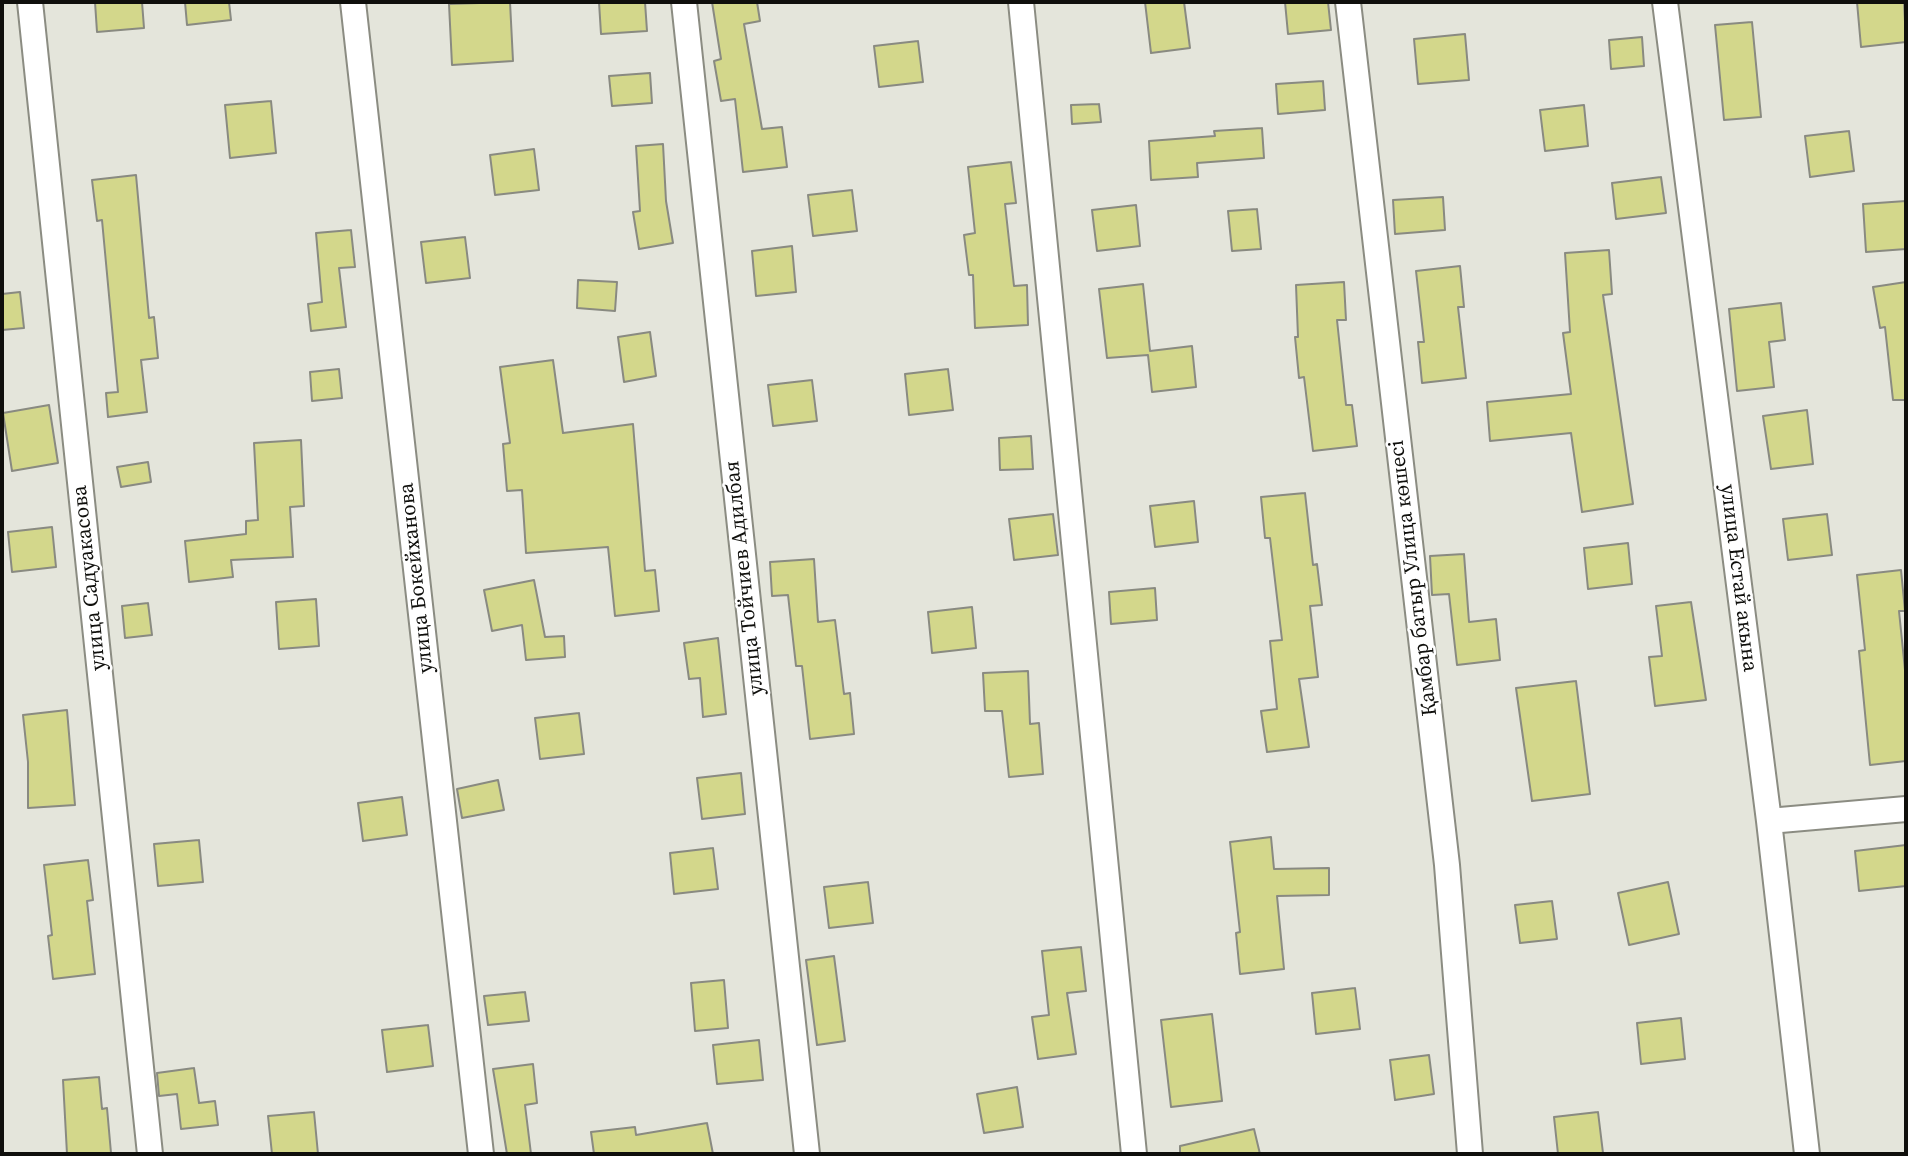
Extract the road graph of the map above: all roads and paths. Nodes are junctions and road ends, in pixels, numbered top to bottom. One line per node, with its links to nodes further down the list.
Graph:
1 (30, 2): 9 (street, улица Садуакасова)
2 (353, 2): 10 (street, улица Бокейханова)
3 (684, 2): 11 (street, улица Тойчиев Адилбая)
4 (1021, 2): 12 (street)
5 (1348, 2): 13 (street, Қамбар батыр Улица көшесі)
6 (1665, 2): 8 (street, улица Естай акына)
7 (1906, 808): 8 (street)
8 (1769, 821): 14 (street, улица Естай акына)
9 (150, 1154)
10 (481, 1154)
11 (807, 1154)
12 (1134, 1154)
13 (1470, 1154)
14 (1807, 1154)

